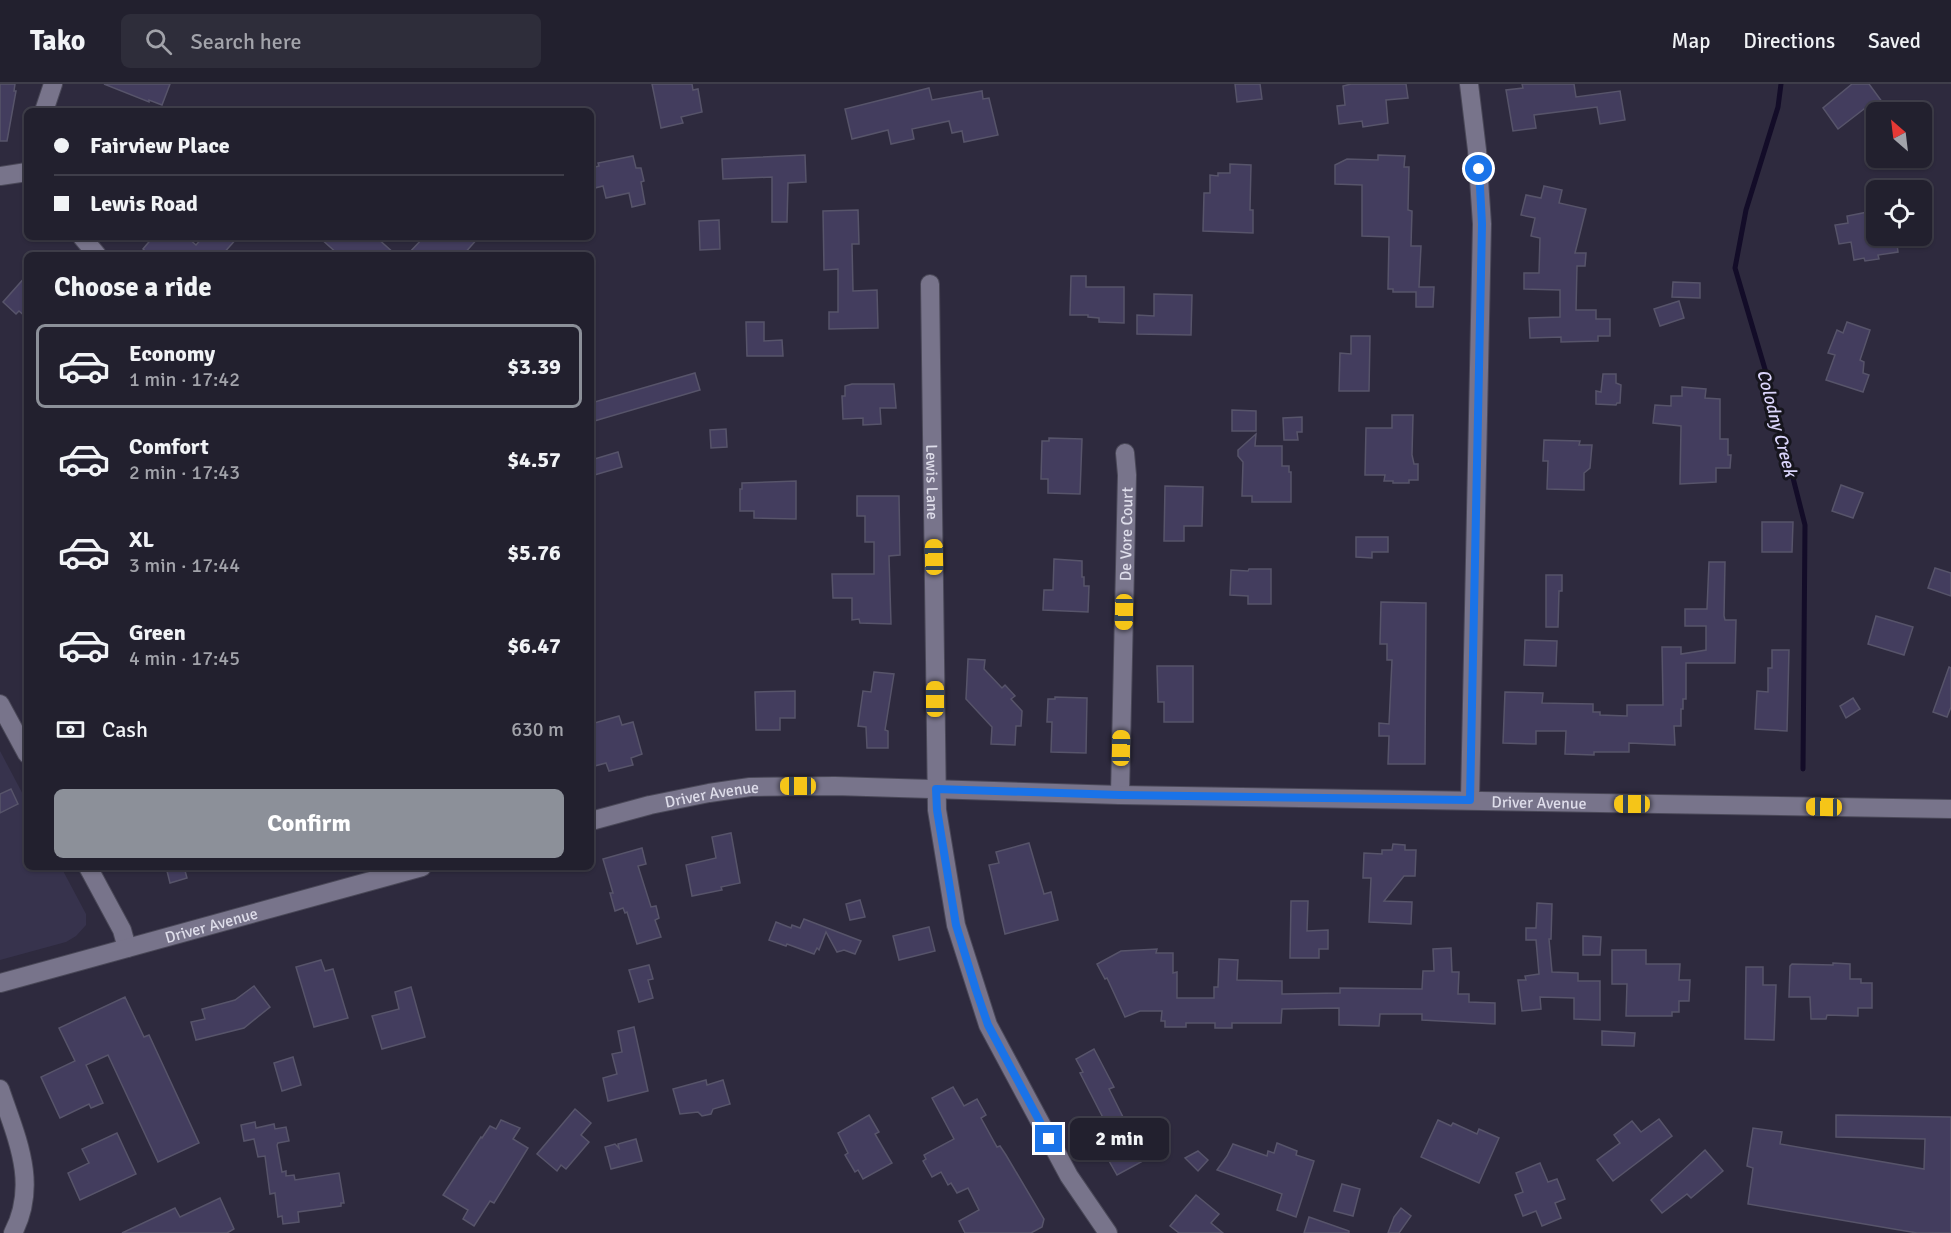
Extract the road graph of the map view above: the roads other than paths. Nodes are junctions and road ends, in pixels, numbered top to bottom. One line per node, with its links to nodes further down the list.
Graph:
1 (53, 84): 3 (street)
2 (1469, 84): 14 (street)
3 (45, 108)
4 (24, 173): 5 (street)
5 (0, 177)
6 (84, 240): 7 (street)
7 (94, 252)
8 (930, 284): 12 (street, Lewis Lane)
9 (1125, 453): 13 (street, De Vore Court)
10 (0, 704): 11 (street)
11 (24, 748)
12 (936, 789): 13 (street, Driver Avenue); 16 (street, Driver Avenue); 23 (street, Lewis Lane)
13 (1120, 795): 14 (street, Driver Avenue)
14 (1470, 800): 15 (street, Driver Avenue)
15 (1951, 809)
16 (594, 820)
17 (90, 870): 19 (street)
18 (411, 870): 19 (street, Driver Avenue)
19 (127, 948): 20 (street, Driver Avenue)
20 (0, 983)
21 (0, 1089): 22 (street)
22 (14, 1233)
23 (1108, 1233)

